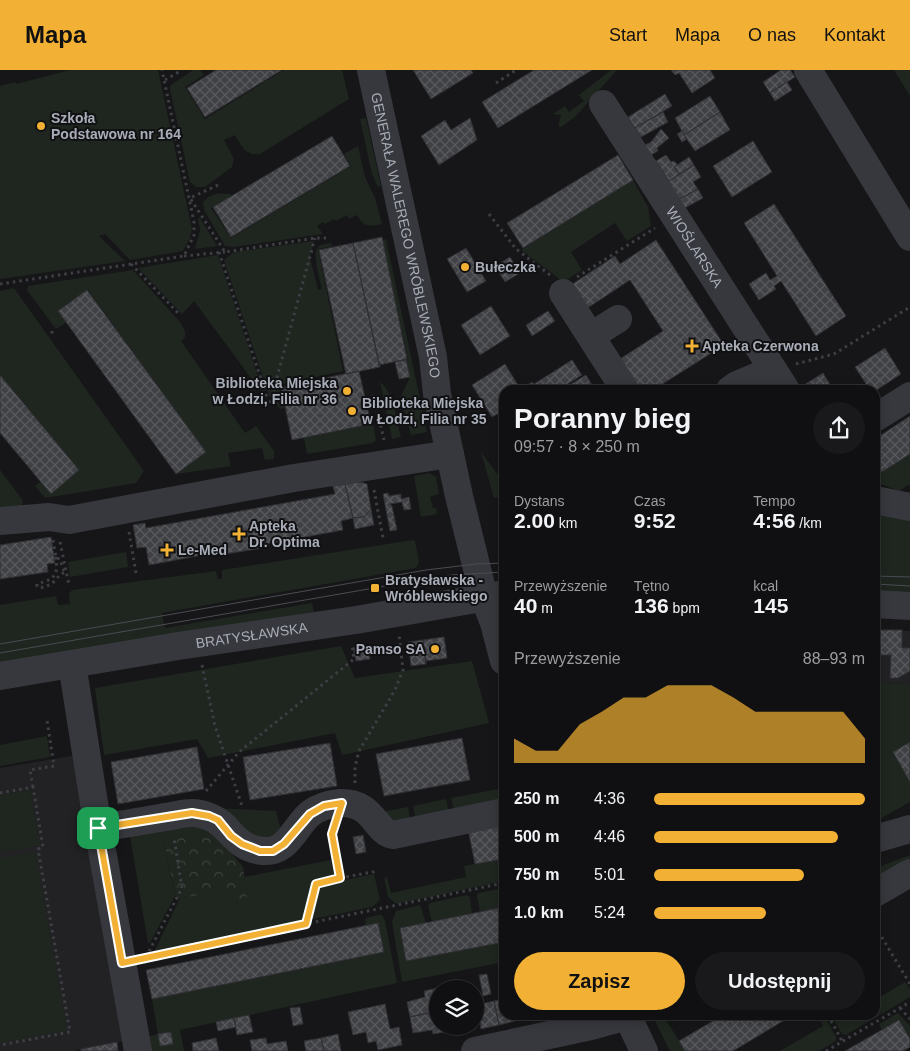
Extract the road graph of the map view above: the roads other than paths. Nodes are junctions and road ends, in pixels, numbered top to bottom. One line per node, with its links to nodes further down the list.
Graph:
1 (371, 70): 14 (street, GENERAŁA WALEREGO WRÓBLEWSKIEGO)
2 (808, 70): 4 (street)
3 (603, 104): 9 (street, WIOŚLARSKA)
4 (903, 209): 5 (street)
5 (910, 237)
6 (564, 289): 8 (street)
7 (618, 319): 8 (street)
8 (591, 336): 10 (street)
9 (784, 375): 11 (street)
10 (622, 385)
11 (737, 385)
12 (910, 396): 13 (street)
13 (880, 415)
14 (450, 454): 17 (street); 18 (street, GENERAŁA WALEREGO WRÓBLEWSKIEGO)
15 (880, 501): 16 (street)
16 (910, 507)
17 (0, 521)
18 (494, 595): 21 (street, GENERAŁA WALEREGO WRÓBLEWSKIEGO); 22 (street, BRATYSŁAWSKA)
19 (880, 604): 20 (street)
20 (910, 606)
21 (499, 642)
22 (72, 664): 23 (street, BRATYSŁAWSKA); 25 (street)
23 (0, 676)
24 (499, 813): 25 (street)
25 (98, 828): 33 (street)
26 (910, 829): 27 (street)
27 (880, 838)
28 (910, 873): 29 (street)
29 (880, 890)
30 (613, 1020): 32 (street)
31 (629, 1020): 34 (street)
32 (483, 1050)
33 (138, 1051)
34 (644, 1051)

